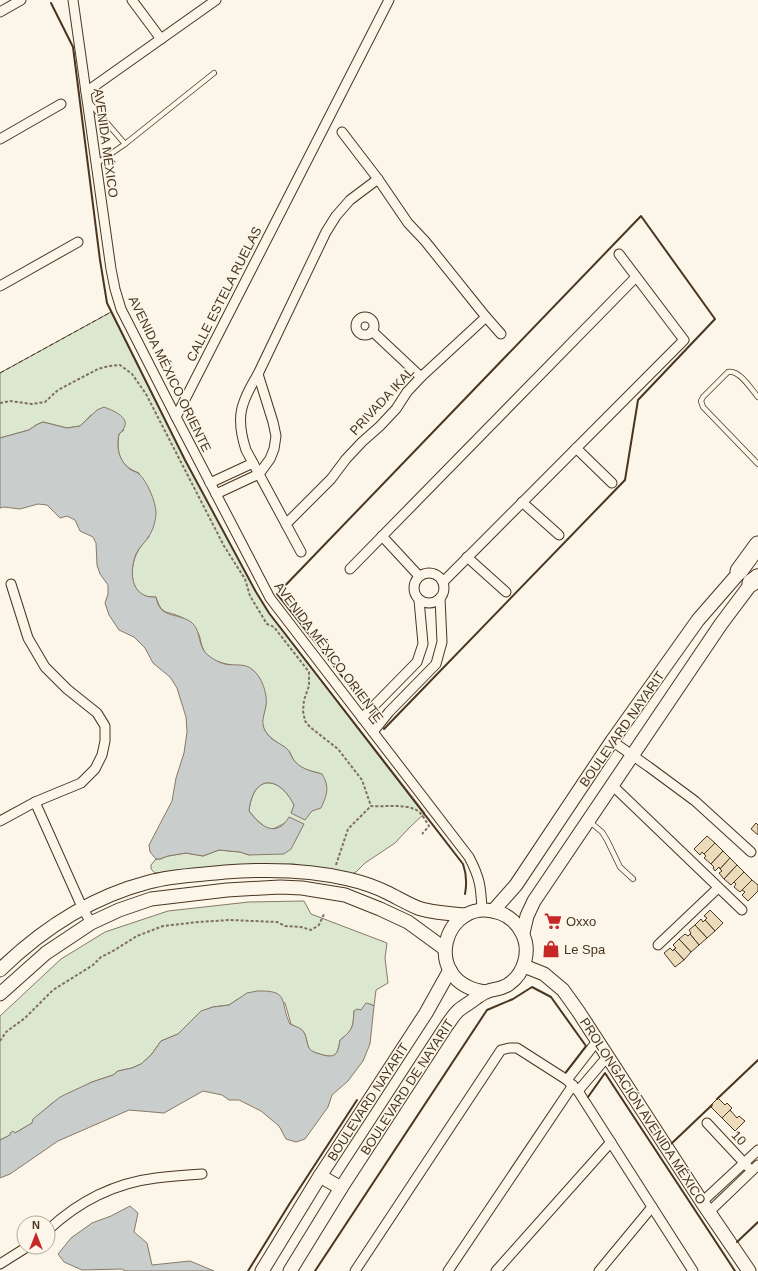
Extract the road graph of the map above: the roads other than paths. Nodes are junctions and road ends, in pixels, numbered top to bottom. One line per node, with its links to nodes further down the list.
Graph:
1 (20, 0): 6 (street)
2 (73, 0): 9 (street, AVENIDA MÉXICO)
3 (132, 0): 7 (street)
4 (215, 0): 7 (street)
5 (389, 0): 27 (street, CALLE ESTELA RUELAS)
6 (0, 12)
7 (161, 39): 9 (street)
8 (214, 73): 13 (lane)
9 (86, 96): 13 (lane); 14 (street, AVENIDA MÉXICO)
10 (61, 104): 12 (street)
11 (342, 132): 15 (street)
12 (0, 139)
13 (125, 144): 14 (lane)
14 (96, 164): 20 (street, AVENIDA MÉXICO)
15 (378, 179): 21 (street); 24 (street)
16 (78, 242): 19 (street)
17 (619, 254): 18 (street)
18 (636, 277): 28 (street); 38 (street)
19 (0, 286)
20 (115, 289): 27 (street, AVENIDA MÉXICO ORIENTE)
21 (486, 317): 23 (street); 25 (street, PRIVADA IKAL)
22 (372, 332): 25 (street)
23 (501, 334)
24 (258, 374): 29 (street); 31 (street)
25 (421, 377): 36 (street, PRIVADA IKAL)
26 (758, 397): 30 (lane)
27 (176, 417): 32 (street, AVENIDA MÉXICO ORIENTE)
28 (576, 448): 33 (street); 35 (street)
29 (253, 463): 31 (street); 32 (street)
30 (758, 464)
31 (259, 474): 34 (street); 36 (street)
32 (210, 483): 34 (street, AVENIDA MÉXICO ORIENTE)
33 (612, 483)
34 (216, 494): 51 (street, AVENIDA MÉXICO ORIENTE)
35 (522, 502): 37 (street); 42 (street)
36 (286, 524): 40 (street)
37 (559, 535)
38 (382, 536): 43 (street); 44 (street)
39 (758, 544): 45 (highway)
40 (301, 552)
41 (758, 554): 45 (street, BOULEVARD NAYARIT)
42 (467, 557): 46 (street); 48 (street)
43 (350, 569)
44 (419, 576): 46 (street); 50 (street)
45 (752, 577): 53 (street, BOULEVARD NAYARIT); 54 (street, BOULEVARD NAYARIT)
46 (443, 582): 49 (street)
47 (11, 584): 56 (street)
48 (506, 592)
49 (440, 598): 50 (street); 52 (street)
50 (419, 600): 51 (street)
51 (362, 718): 52 (street, AVENIDA MÉXICO ORIENTE)
52 (373, 732): 65 (street, AVENIDA MÉXICO ORIENTE)
53 (612, 742): 54 (street); 65 (street, BOULEVARD NAYARIT)
54 (632, 756): 55 (street, BOULEVARD NAYARIT); 59 (street)
55 (612, 785): 58 (street, BOULEVARD NAYARIT); 62 (street)
56 (35, 802): 57 (street); 64 (street)
57 (0, 821)
58 (588, 821): 61 (lane); 69 (street, BOULEVARD NAYARIT)
59 (751, 852)
60 (349, 879): 63 (street); 64 (street); 67 (street)
61 (633, 879)
62 (718, 888): 66 (street); 70 (street)
63 (345, 895): 68 (street); 71 (street)
64 (82, 907): 68 (street); 73 (street)
65 (487, 910): 67 (street); 69 (street)
66 (742, 910)
67 (466, 915): 71 (street)
68 (91, 923): 76 (street)
69 (523, 933): 72 (street)
70 (658, 945)
71 (445, 949): 74 (street)
72 (524, 966): 75 (street, BOULEVARD DE NAYARIT); 77 (street, PROLONGACIÓN AVENIDA MÉXICO)
73 (0, 970)
74 (450, 970): 75 (street); 86 (street, BOULEVARD NAYARIT)
75 (486, 992): 87 (street, BOULEVARD DE NAYARIT)
76 (0, 994)
77 (597, 1041): 78 (street, PROLONGACIÓN AVENIDA MÉXICO); 79 (street)
78 (607, 1057): 79 (street); 89 (street, PROLONGACIÓN AVENIDA MÉXICO)
79 (573, 1085): 81 (street); 95 (street); 96 (street)
80 (707, 1123): 83 (street, 10)
81 (611, 1142): 88 (street); 97 (street)
82 (758, 1150): 83 (street)
83 (744, 1163): 84 (street, 10); 89 (street)
84 (755, 1168): 89 (street)
85 (202, 1174): 90 (street)
86 (320, 1176): 87 (street); 93 (street, BOULEVARD NAYARIT)
87 (341, 1188): 94 (street, BOULEVARD DE NAYARIT)
88 (652, 1207): 98 (street); 99 (street)
89 (705, 1207): 100 (street, PROLONGACIÓN AVENIDA MÉXICO)
90 (56, 1223)
91 (16, 1254): 92 (street)
92 (0, 1264)
93 (262, 1271)
94 (290, 1271)
95 (355, 1271)
96 (448, 1271)
97 (496, 1271)
98 (599, 1271)
99 (694, 1271)
100 (749, 1271)

